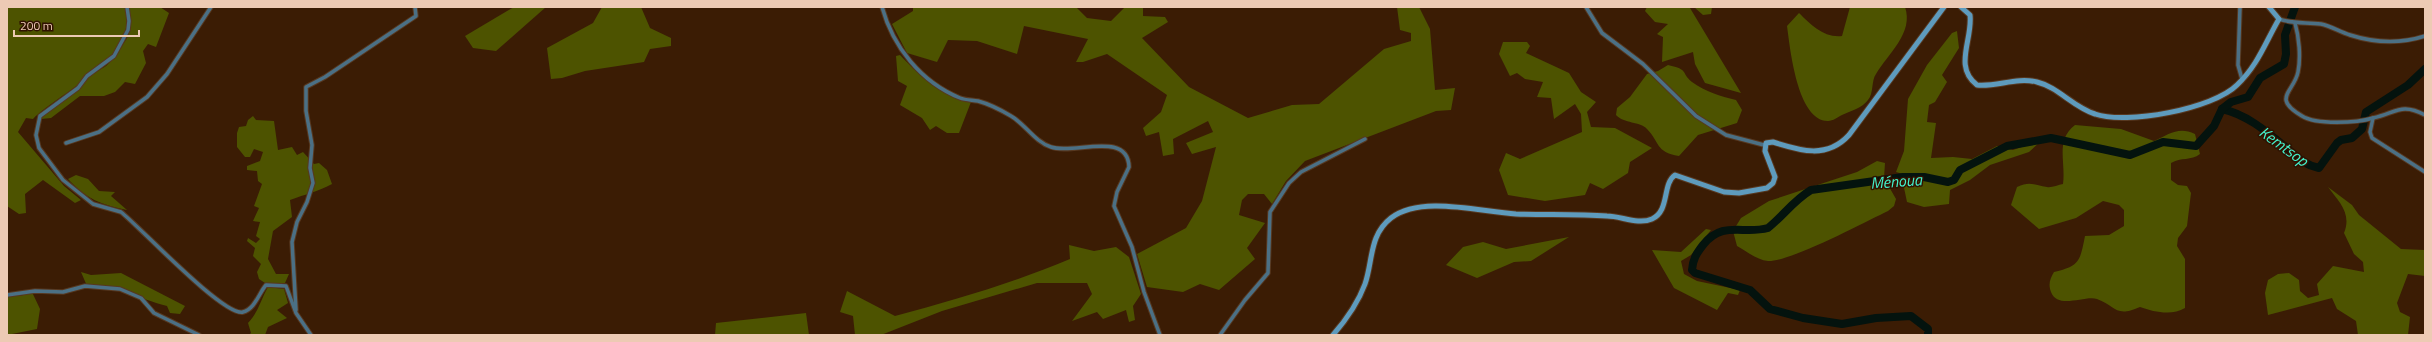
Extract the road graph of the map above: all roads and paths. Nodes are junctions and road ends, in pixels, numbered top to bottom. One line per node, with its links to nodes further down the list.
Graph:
1 (127, 7): 21 (street)
2 (211, 7): 17 (street)
3 (415, 7): 21 (street)
4 (882, 7): 24 (street)
5 (1586, 7): 18 (street)
6 (1944, 7): 18 (street)
7 (1961, 7): 13 (street)
8 (2240, 7): 13 (street)
9 (2269, 7): 10 (street)
10 (2279, 19): 11 (street); 13 (street)
11 (2293, 23): 12 (street); 15 (street)
12 (2425, 36)
13 (2242, 79)
14 (2425, 115): 15 (street)
15 (2373, 118): 19 (street)
16 (1365, 139): 25 (street)
17 (66, 143)
18 (1764, 145): 26 (street)
19 (2425, 172)
20 (7, 295): 22 (street)
21 (296, 313): 23 (street)
22 (198, 335)
23 (311, 335)
24 (1160, 335)
25 (1220, 335)
26 (1333, 335)

